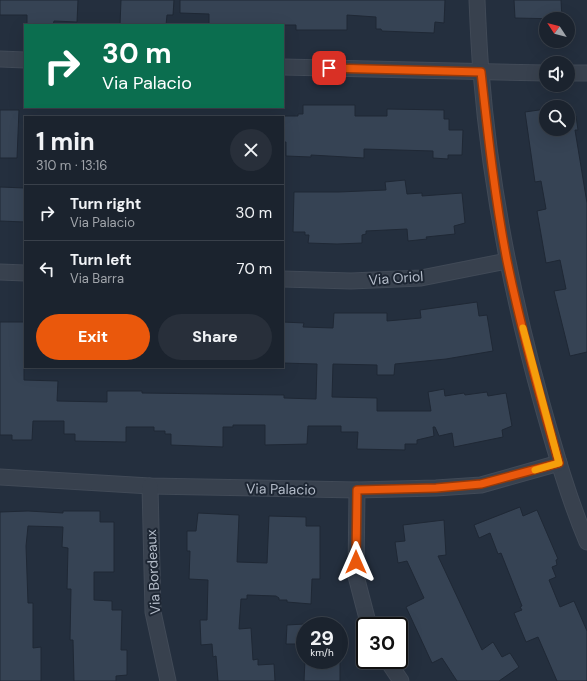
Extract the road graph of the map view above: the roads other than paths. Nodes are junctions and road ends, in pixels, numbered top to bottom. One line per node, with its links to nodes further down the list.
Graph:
1 (477, 0): 5 (street)
2 (0, 60): 3 (street)
3 (24, 60)
4 (284, 67): 5 (street)
5 (481, 72): 6 (street); 9 (street)
6 (539, 73)
7 (575, 73): 8 (street)
8 (587, 73)
9 (507, 261): 12 (street, Via Oriol); 13 (street)
10 (0, 272): 11 (street)
11 (24, 273)
12 (284, 279)
13 (559, 463): 16 (street, Via Palacio); 17 (street)
14 (0, 477): 15 (street, Via Palacio)
15 (150, 486): 16 (street, Via Palacio); 20 (street, Via Bordeaux)
16 (357, 490): 18 (street)
17 (587, 542)
18 (367, 617)
19 (393, 669): 21 (street)
20 (168, 681)
21 (401, 681)

